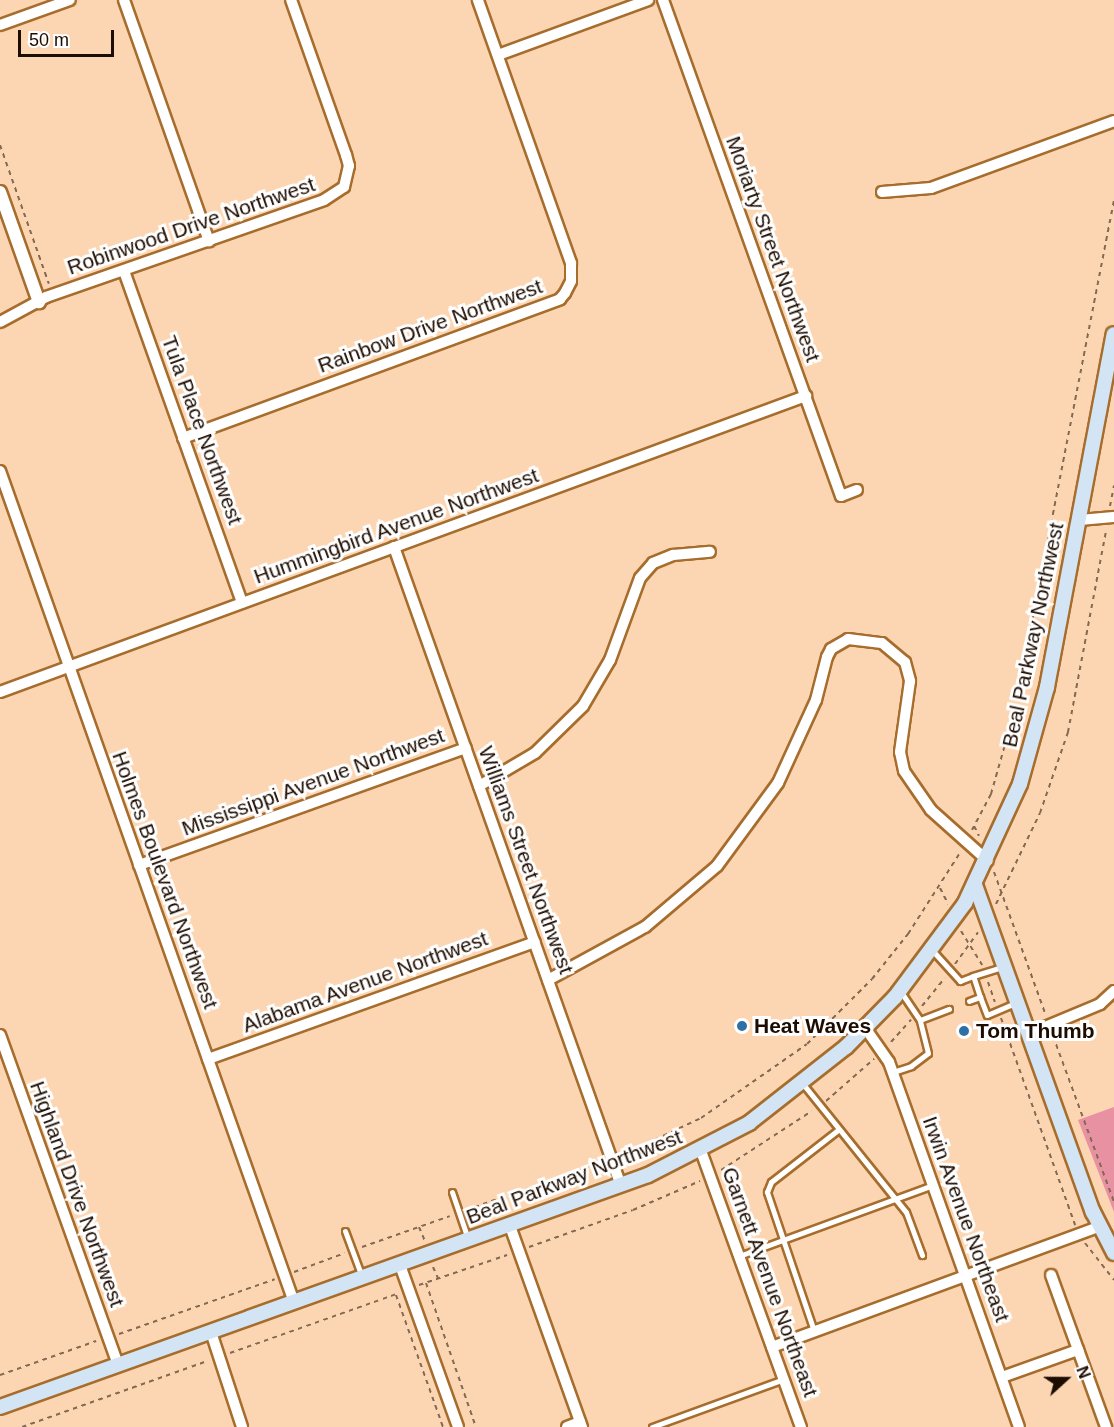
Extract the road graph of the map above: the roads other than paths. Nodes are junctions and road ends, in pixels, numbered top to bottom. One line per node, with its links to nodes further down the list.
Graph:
1 (70, 0): 7 (street)
2 (124, 0): 12 (street)
3 (291, 0): 12 (street, Robinwood Drive Northwest)
4 (478, 0): 8 (street, Rainbow Drive Northwest)
5 (648, 0): 8 (street)
6 (663, 0): 17 (street, Moriarty Street Northwest)
7 (0, 25)
8 (498, 55): 18 (street, Rainbow Drive Northwest)
9 (1114, 121): 11 (street)
10 (0, 192): 14 (street)
11 (882, 192)
12 (209, 241): 13 (street, Robinwood Drive Northwest)
13 (124, 271): 14 (street, Robinwood Drive Northwest); 18 (street, Tula Place Northwest)
14 (39, 302): 15 (street, Robinwood Drive Northwest)
15 (0, 322)
16 (1114, 334): 22 (main road, Beal Parkway Northwest)
17 (806, 396): 20 (street, Moriarty Street Northwest); 23 (street, Hummingbird Avenue Northwest)
18 (183, 438): 25 (street, Tula Place Northwest)
19 (0, 471): 26 (street, Holmes Boulevard Northwest)
20 (857, 490)
21 (1111, 518): 22 (street)
22 (1079, 520): 30 (main road, Beal Parkway Northwest)
23 (394, 547): 25 (street, Hummingbird Avenue Northwest); 28 (street, Williams Street Northwest)
24 (710, 552): 29 (street)
25 (242, 603): 26 (street, Hummingbird Avenue Northwest)
26 (69, 667): 27 (street, Hummingbird Avenue Northwest); 31 (street, Holmes Boulevard Northwest)
27 (0, 692)
28 (466, 748): 29 (street, Williams Street Northwest); 31 (street, Mississippi Avenue Northwest)
29 (479, 786): 33 (street, Williams Street Northwest)
30 (988, 861): 32 (main road, Beal Parkway Northwest); 37 (street)
31 (139, 864): 48 (street, Holmes Boulevard Northwest)
32 (975, 885): 34 (main road, Beal Parkway Northwest); 35 (main road)
33 (535, 942): 37 (street, Williams Street Northwest); 48 (street, Alabama Avenue Northwest)
34 (932, 950): 36 (lane); 38 (main road, Beal Parkway Northwest)
35 (1004, 966): 36 (lane); 42 (main road)
36 (974, 976): 40 (lane)
37 (549, 980): 54 (street, Williams Street Northwest)
38 (900, 991): 44 (lane); 45 (main road, Beal Parkway Northwest)
39 (1114, 991): 46 (street)
40 (980, 997): 41 (lane); 42 (lane)
41 (969, 1001)
42 (1017, 1003): 46 (main road)
43 (949, 1009): 44 (lane)
44 (920, 1020): 49 (lane)
45 (866, 1029): 49 (street, Irwin Avenue Northeast); 50 (main road, Beal Parkway Northwest)
46 (1028, 1034): 58 (main road)
47 (0, 1035): 74 (street, Highland Drive Northwest)
48 (208, 1059): 69 (street, Holmes Boulevard Northwest)
49 (892, 1072): 53 (street, Irwin Avenue Northeast)
50 (803, 1084): 51 (lane); 52 (main road, Beal Parkway Northwest)
51 (839, 1129): 56 (lane); 61 (lane)
52 (701, 1151): 54 (main road, Beal Parkway Northwest); 64 (street, Garnett Avenue Northeast)
53 (933, 1185): 56 (lane); 67 (street, Irwin Avenue Northeast)
54 (621, 1186): 57 (main road, Beal Parkway Northwest)
55 (452, 1192): 60 (lane)
56 (894, 1199): 61 (lane); 63 (lane)
57 (510, 1226): 60 (main road, Beal Parkway Northwest); 78 (street)
58 (1099, 1227): 62 (main road); 67 (street)
59 (345, 1231): 68 (lane)
60 (468, 1241): 65 (main road, Beal Parkway Northwest)
61 (782, 1241): 64 (lane); 70 (lane)
62 (1114, 1253)
63 (922, 1255)
64 (739, 1257): 72 (street, Garnett Avenue Northeast)
65 (400, 1264): 68 (main road, Beal Parkway Northwest); 80 (street)
66 (1051, 1275): 73 (street)
67 (966, 1276): 70 (street); 75 (street, Irwin Avenue Northeast)
68 (362, 1278): 69 (main road, Beal Parkway Northwest)
69 (294, 1302): 71 (main road, Beal Parkway Northwest)
70 (814, 1331): 72 (street)
71 (211, 1332): 74 (main road, Beal Parkway Northwest); 79 (street)
72 (772, 1347): 76 (street, Garnett Avenue Northeast)
73 (1078, 1350): 75 (street); 85 (street)
74 (118, 1365): 77 (main road, Beal Parkway Northwest)
75 (1002, 1377): 84 (street, Irwin Avenue Northeast)
76 (784, 1379): 82 (lane); 83 (street, Garnett Avenue Northeast)
77 (0, 1407)
78 (581, 1424): 81 (street)
79 (242, 1427)
80 (458, 1427)
81 (567, 1427)
82 (652, 1427)
83 (801, 1427)
84 (1019, 1427)
85 (1106, 1427)

